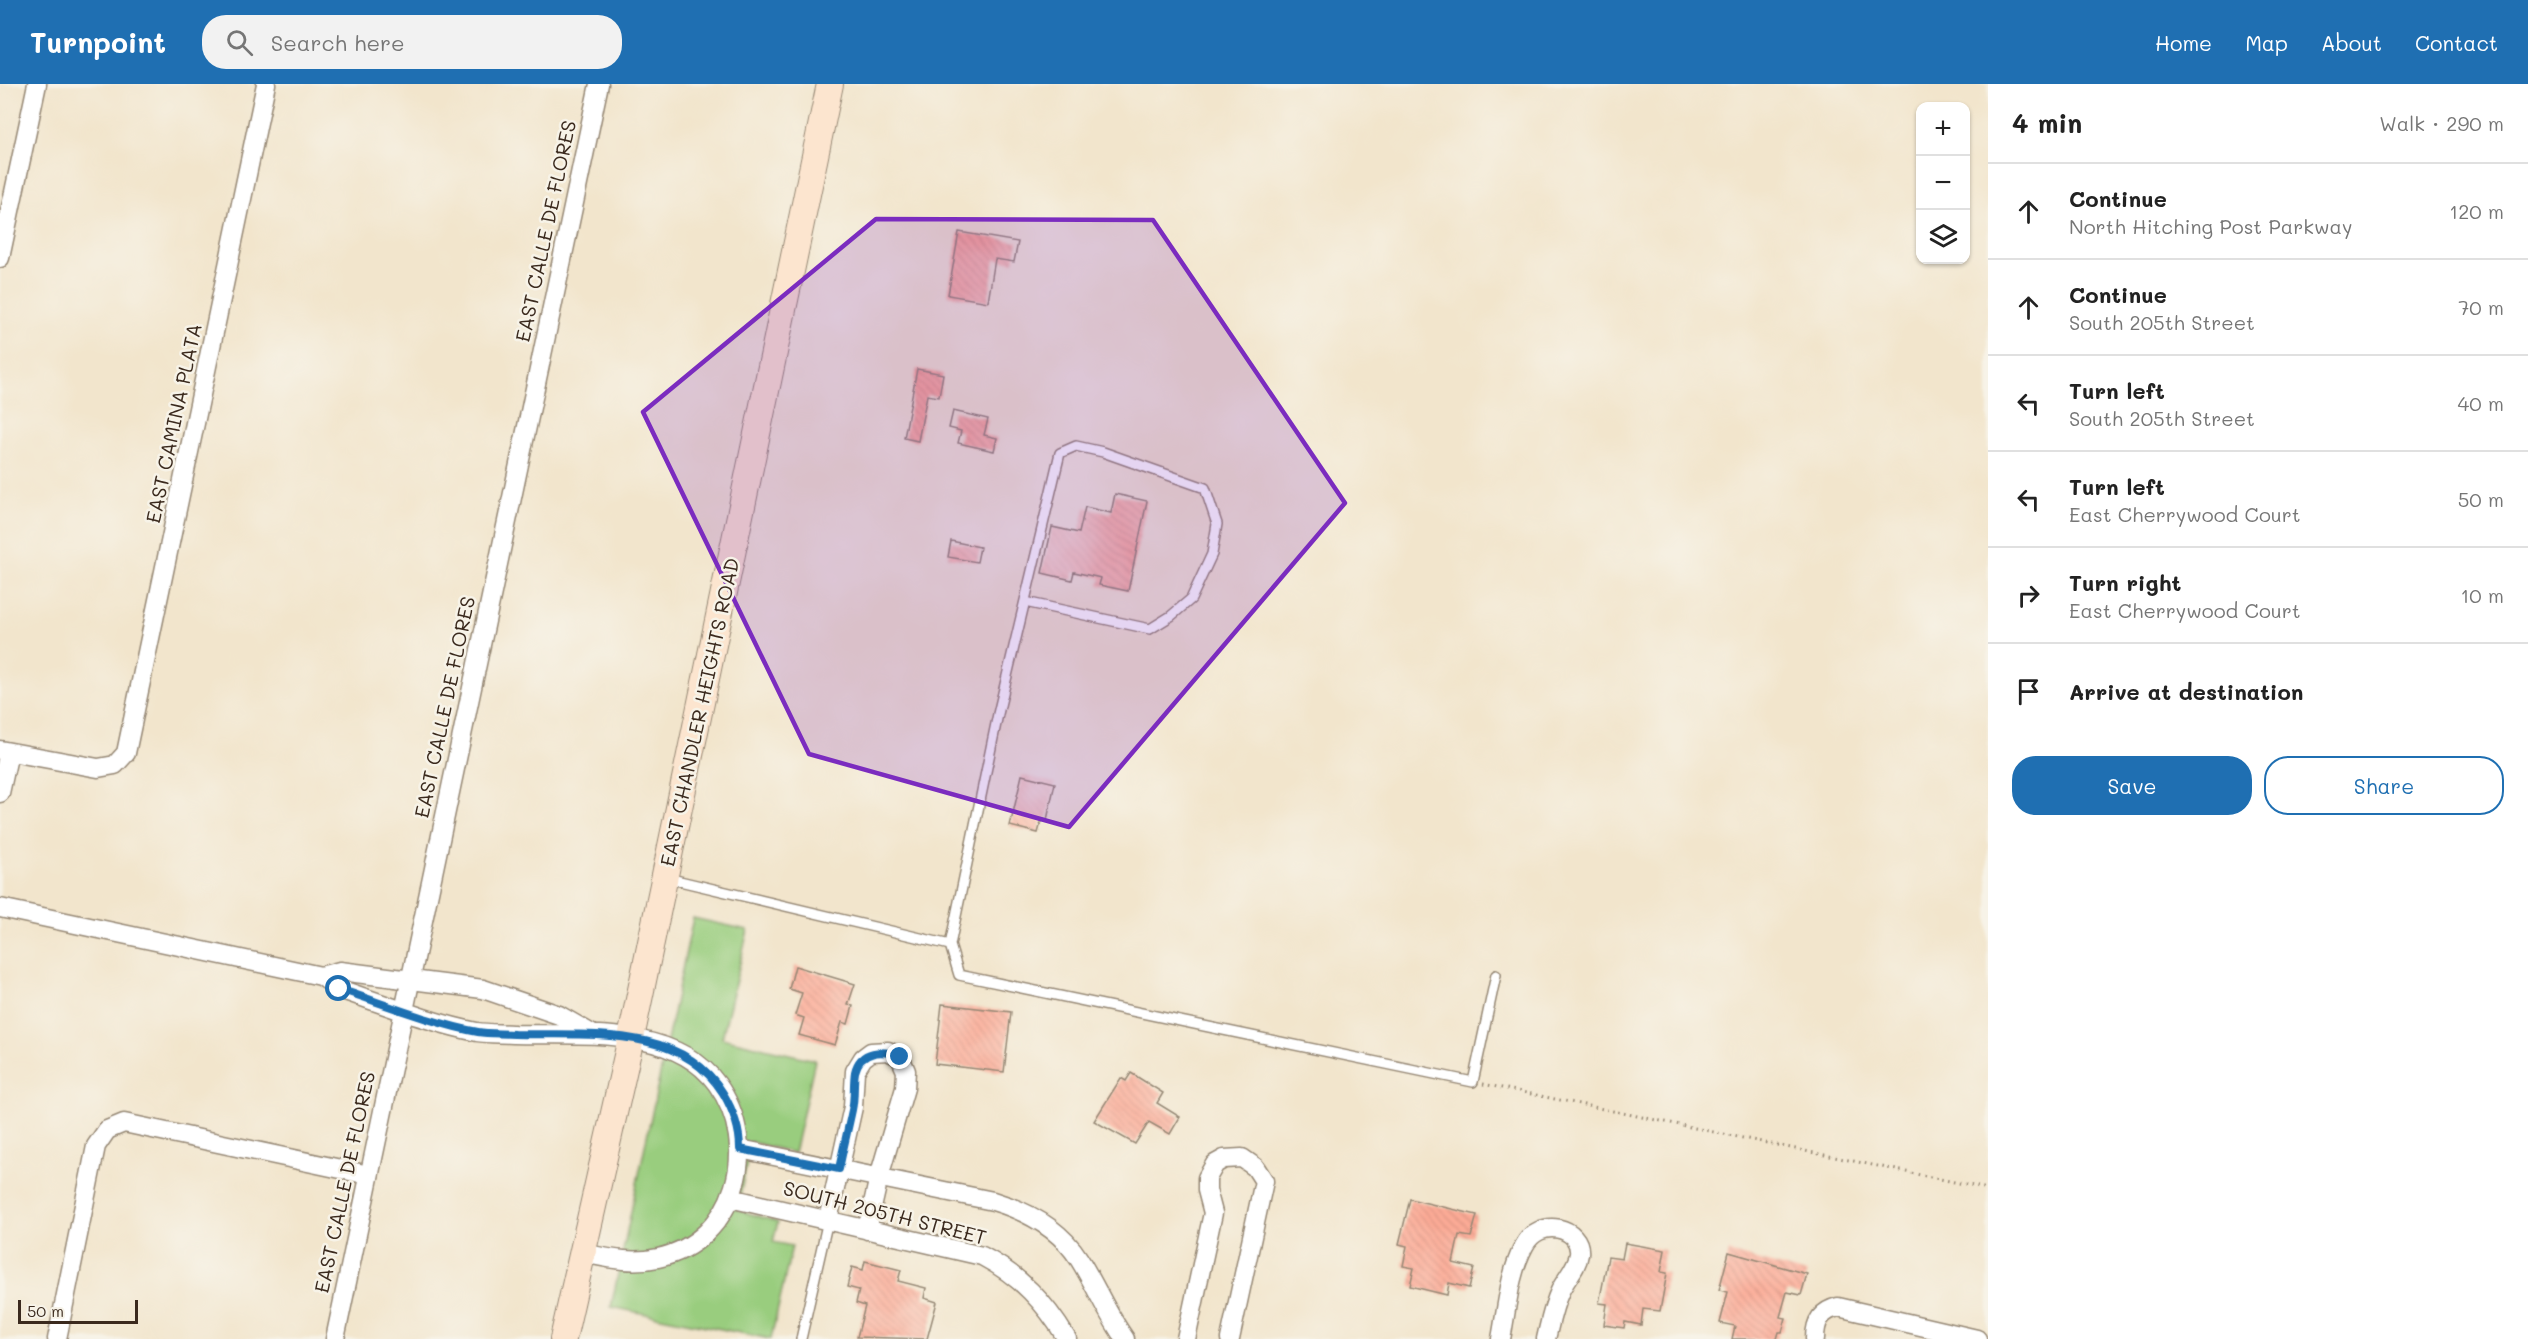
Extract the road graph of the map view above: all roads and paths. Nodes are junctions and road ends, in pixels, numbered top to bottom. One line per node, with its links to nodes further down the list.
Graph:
1 (37, 84): 5 (street)
2 (266, 84): 7 (street, EAST CAMINA PLATA)
3 (599, 84): 14 (street, EAST CALLE DE FLORES)
4 (830, 84): 9 (main road, EAST CHANDLER HEIGHTS ROAD)
5 (0, 258)
6 (1025, 602): 6 (lane); 11 (lane)
7 (4, 751): 8 (street)
8 (0, 793)
9 (664, 878): 11 (lane); 17 (main road, EAST CHANDLER HEIGHTS ROAD)
10 (0, 908): 13 (street)
11 (950, 945): 18 (lane)
12 (1496, 975): 18 (lane)
13 (321, 976): 14 (street); 15 (street)
14 (410, 980): 15 (street, EAST CALLE DE FLORES); 16 (street)
15 (403, 1010): 16 (street); 21 (street, EAST CALLE DE FLORES)
16 (592, 1034): 17 (street)
17 (631, 1038): 19 (street); 27 (main road, EAST CHANDLER HEIGHTS ROAD)
18 (1473, 1082): 23 (path)
19 (740, 1149): 20 (street, SOUTH 205TH STREET); 24 (street)
20 (839, 1169): 22 (street, SOUTH 205TH STREET); 22 (street); 25 (street)
21 (369, 1175): 28 (street); 29 (street, EAST CALLE DE FLORES)
22 (879, 1177): 26 (street); 33 (street, SOUTH 205TH STREET)
23 (1988, 1189)
24 (730, 1198): 25 (street, SOUTH 205TH STREET); 27 (street)
25 (828, 1220): 26 (street, SOUTH 205TH STREET); 31 (lane)
26 (867, 1230): 32 (street, SOUTH 205TH STREET)
27 (582, 1253): 30 (main road, EAST CHANDLER HEIGHTS ROAD)
28 (57, 1339)
29 (335, 1339)
30 (563, 1339)
31 (801, 1339)
32 (1067, 1339)
33 (1125, 1339)
34 (1186, 1339): 35 (street)
35 (1230, 1339)
36 (1501, 1339): 37 (street)
37 (1546, 1339)
38 (1815, 1339): 39 (street)
39 (1977, 1339)

